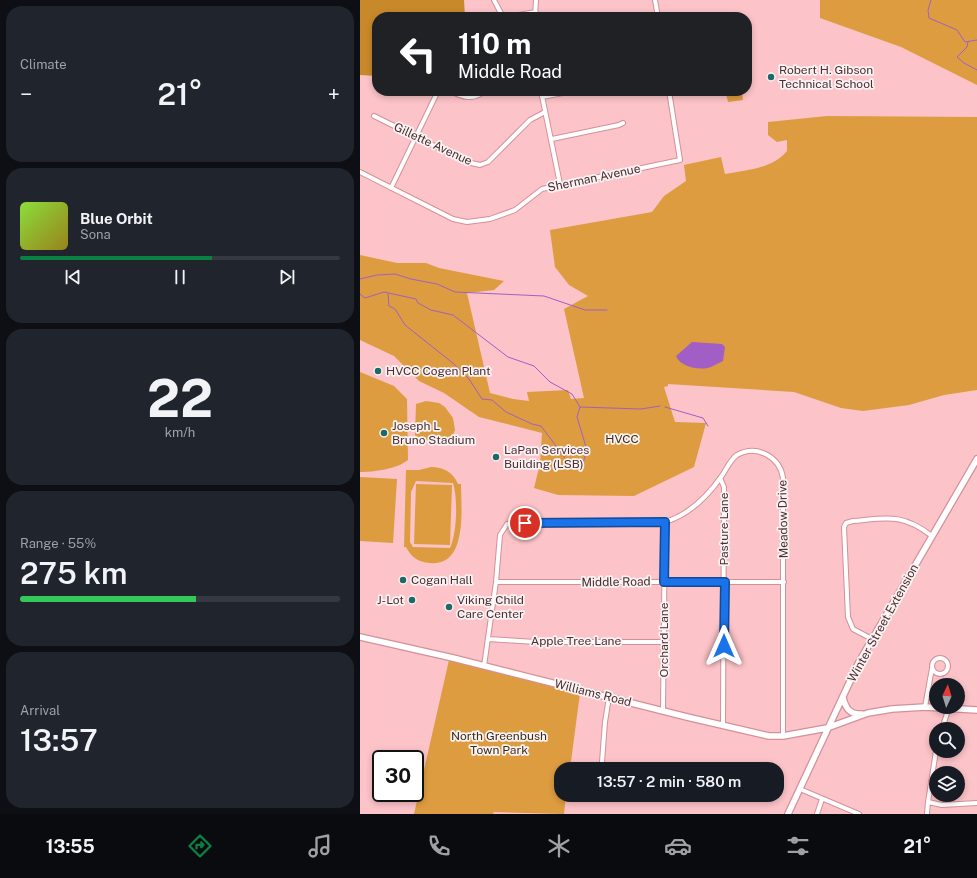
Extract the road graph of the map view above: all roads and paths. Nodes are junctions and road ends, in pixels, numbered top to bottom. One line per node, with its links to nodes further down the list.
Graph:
1 (494, 0): 4 (street)
2 (536, 0): 5 (street)
3 (655, 0): 6 (street)
4 (500, 12)
5 (535, 12)
6 (657, 12)
7 (436, 96): 16 (street)
8 (464, 96): 9 (street)
9 (478, 96)
10 (547, 96): 12 (street)
11 (670, 96): 19 (street, Sherman Avenue)
12 (542, 97): 13 (street)
13 (545, 112): 16 (street, Gillette Avenue); 17 (street)
14 (374, 116): 16 (street, Gillette Avenue)
15 (623, 123): 17 (street)
16 (416, 136): 20 (street)
17 (552, 140): 19 (street)
18 (360, 172): 20 (street, Sherman Avenue)
19 (560, 184): 20 (street, Sherman Avenue)
20 (391, 188)
21 (977, 459): 24 (main road, Winter Street Extension)
22 (720, 478): 23 (street, Meadow Drive); 27 (street, Pasture Lane); 28 (street, Meadow Drive)
23 (665, 522): 25 (street, Meadow Drive); 26 (street, Orchard Lane)
24 (932, 536): 31 (main road, Winter Street Extension); 31 (street)
25 (496, 582): 26 (street, Middle Road); 30 (street, Meadow Drive)
26 (664, 582): 27 (street, Middle Road); 32 (street, Orchard Lane)
27 (725, 582): 28 (street, Middle Road); 43 (street, Pasture Lane)
28 (784, 582): 45 (street, Meadow Drive)
29 (360, 637): 33 (main road, Williams Road)
30 (488, 639): 32 (street, Apple Tree Lane); 33 (street, Meadow Drive)
31 (872, 639): 36 (main road, Winter Street Extension)
32 (664, 642): 41 (street, Orchard Lane)
33 (484, 666): 35 (main road, Williams Road)
34 (932, 667): 37 (street)
35 (609, 697): 41 (main road, Williams Road); 47 (street)
36 (843, 697): 42 (main road); 44 (main road, Winter Street Extension)
37 (925, 707): 38 (main road); 42 (main road)
38 (929, 707)
39 (965, 709): 40 (main road)
40 (977, 710)
41 (663, 711): 43 (main road, Williams Road)
42 (868, 713): 44 (main road, Williams Road)
43 (723, 726): 45 (main road, Williams Road)
44 (827, 728): 45 (main road, Williams Road); 48 (main road, Winter Street Extension)
45 (783, 736)
46 (935, 758): 50 (street)
47 (602, 762)
48 (800, 789): 49 (street); 52 (main road, Winter Street Extension)
49 (822, 800): 53 (street); 54 (street)
50 (928, 802): 51 (street); 55 (street)
51 (977, 803)
52 (788, 814)
53 (817, 814)
54 (859, 814)
55 (927, 814)

